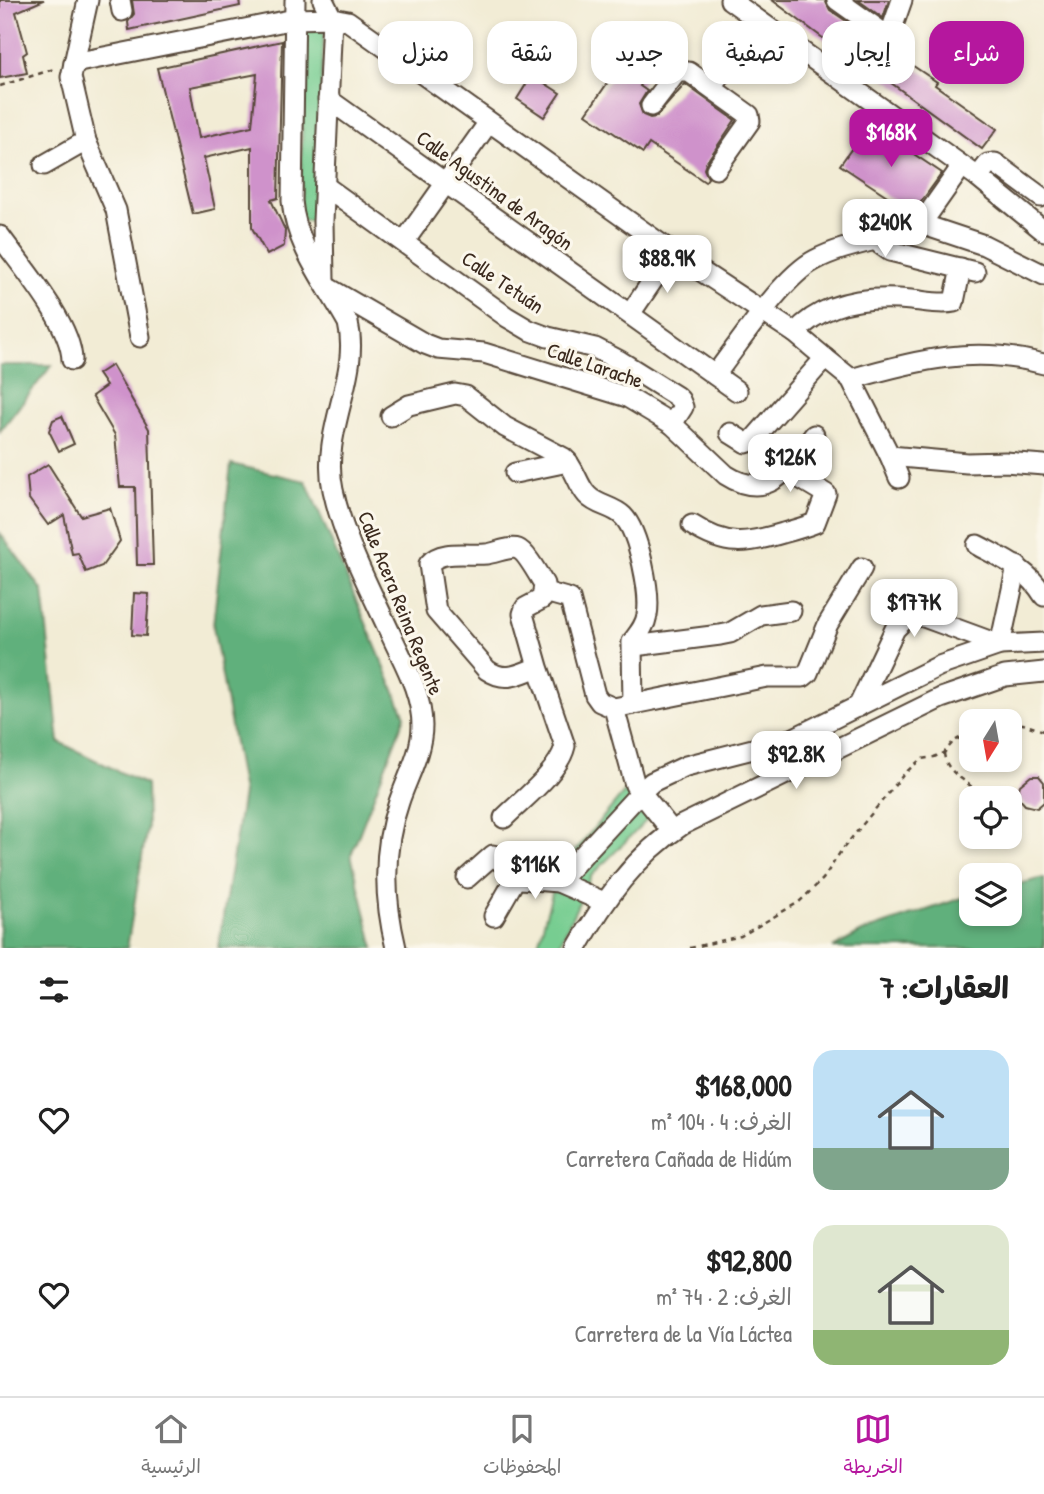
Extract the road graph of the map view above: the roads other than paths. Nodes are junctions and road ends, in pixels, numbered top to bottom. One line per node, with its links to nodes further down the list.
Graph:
1 (88, 0): 9 (street)
2 (730, 0): 7 (street)
3 (837, 0): 4 (street)
4 (902, 0)
5 (295, 9): 6 (street); 9 (street); 29 (street)
6 (327, 9): 12 (street); 14 (street)
7 (759, 21)
8 (808, 56): 18 (street)
9 (74, 63): 15 (street)
10 (715, 84): 11 (street)
11 (712, 88): 13 (street); 17 (street)
12 (328, 99): 19 (street, Calle Agustina de Aragón); 20 (street)
13 (650, 106)
14 (489, 122): 19 (street); 27 (street)
15 (86, 141): 16 (street); 33 (street)
16 (44, 166)
17 (716, 169)
18 (970, 172): 21 (street); 22 (street); 23 (street)
19 (446, 183): 26 (street); 31 (street, Calle Agustina de Aragón)
20 (325, 186): 26 (street, Calle Tetuán); 29 (street)
21 (1041, 197)
22 (920, 224): 25 (street); 28 (street)
23 (1044, 231)
24 (0, 236): 35 (street)
25 (879, 240): 30 (street); 32 (street)
26 (404, 242): 41 (street, Calle Tetuán)
27 (672, 252): 30 (street); 31 (street)
28 (1044, 275)
29 (327, 285): 41 (street, Calle Larache); 72 (street, Calle Acera Reina Regente)
30 (763, 312): 32 (street); 37 (street)
31 (629, 314): 37 (street, Calle Agustina de Aragón)
32 (795, 333): 34 (street)
33 (140, 337)
34 (825, 358): 38 (street); 42 (street)
35 (72, 360)
36 (1044, 364): 38 (street)
37 (715, 375): 39 (street, Calle Agustina de Aragón)
38 (850, 379): 44 (street)
39 (737, 391)
40 (391, 416): 45 (street)
41 (672, 424): 47 (street, Calle Larache)
42 (730, 433)
43 (814, 435): 47 (street, Calle Larache)
44 (890, 456): 46 (street); 49 (street)
45 (568, 462): 48 (street); 58 (street)
46 (1044, 465)
47 (786, 470): 50 (street)
48 (515, 473)
49 (899, 478)
50 (692, 525)
51 (976, 545): 52 (street)
52 (1017, 566): 55 (street); 59 (street)
53 (862, 568): 62 (street)
54 (545, 592): 60 (street); 60 (street); 62 (street)
55 (1044, 596)
56 (791, 611): 58 (street)
57 (1044, 643): 59 (street)
58 (632, 645): 62 (street)
59 (1000, 645): 63 (street); 63 (street)
60 (538, 667): 65 (street)
61 (1044, 672): 66 (street)
62 (623, 706): 64 (street)
63 (858, 706): 64 (street)
64 (640, 793): 66 (street); 69 (street)
65 (504, 818)
66 (672, 831): 70 (street)
67 (517, 876): 68 (street); 69 (street); 71 (street)
68 (467, 878)
69 (558, 882): 70 (street)
70 (604, 902): 73 (street)
71 (494, 916)
72 (396, 948)
73 (577, 948)

